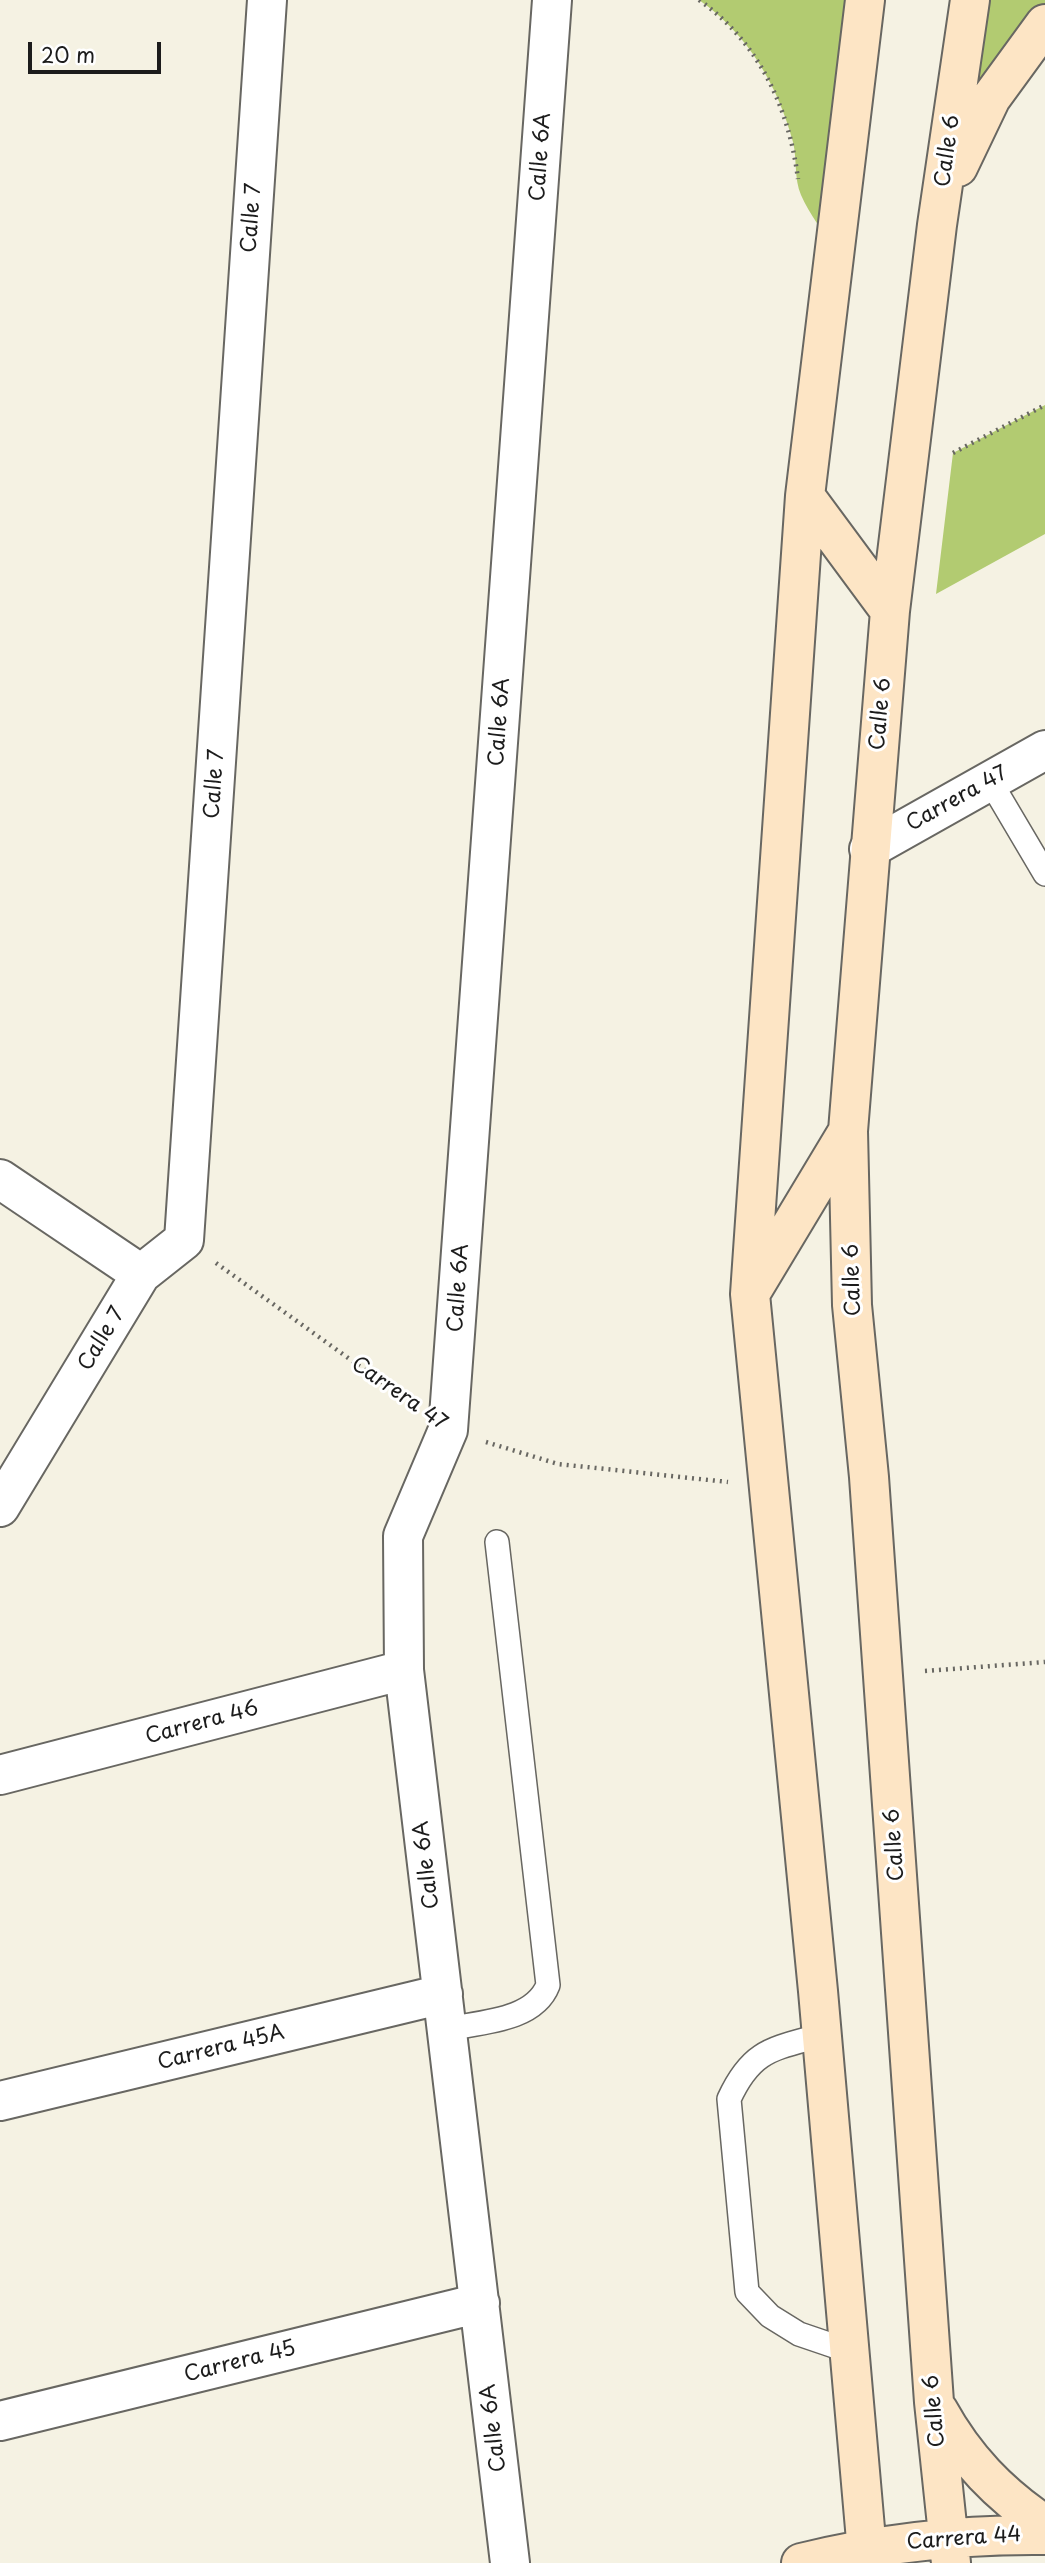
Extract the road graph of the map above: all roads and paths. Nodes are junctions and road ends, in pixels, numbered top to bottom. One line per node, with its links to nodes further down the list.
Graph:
1 (267, 0): 19 (street, Calle 7)
2 (552, 0): 22 (street, Calle 6A)
3 (699, 0): 7 (path)
4 (865, 0): 11 (main road)
5 (970, 0): 8 (main road, Calle 6)
6 (1045, 24): 8 (main road)
7 (798, 181)
8 (937, 225): 12 (main road, Calle 6)
9 (1045, 405): 10 (path)
10 (953, 453)
11 (805, 496): 12 (main road); 21 (main road)
12 (890, 611): 15 (main road, Calle 6)
13 (1045, 750): 14 (street, Carrera 47)
14 (990, 781): 15 (street, Carrera 47); 16 (lane)
15 (869, 849): 17 (main road, Calle 6)
16 (1045, 874)
17 (848, 1131): 21 (main road); 35 (main road, Calle 6)
18 (0, 1179): 20 (street)
19 (184, 1240): 20 (street, Calle 7); 22 (path, Carrera 47)
20 (141, 1274): 24 (street, Calle 7)
21 (750, 1294): 23 (main road)
22 (449, 1430): 23 (path, Carrera 47); 27 (street, Calle 6A)
23 (772, 1487): 31 (main road)
24 (0, 1507)
25 (497, 1542): 30 (lane)
26 (1045, 1662): 28 (path)
27 (404, 1670): 29 (street, Carrera 46); 30 (street, Calle 6A)
28 (921, 1672)
29 (0, 1775)
30 (445, 2012): 32 (street, Carrera 45A); 33 (street, Calle 6A)
31 (822, 2035): 34 (main road); 34 (lane)
32 (0, 2101)
33 (480, 2303): 36 (street, Carrera 45); 41 (street, Calle 6A)
34 (849, 2351): 40 (main road)
35 (934, 2402): 37 (main road); 39 (main road, Calle 6)
36 (0, 2421)
37 (1045, 2525)
38 (1045, 2535): 39 (main road, Carrera 44)
39 (949, 2550): 40 (main road, Carrera 44)
40 (867, 2555): 42 (main road, Carrera 44)
41 (510, 2563)
42 (801, 2563)

